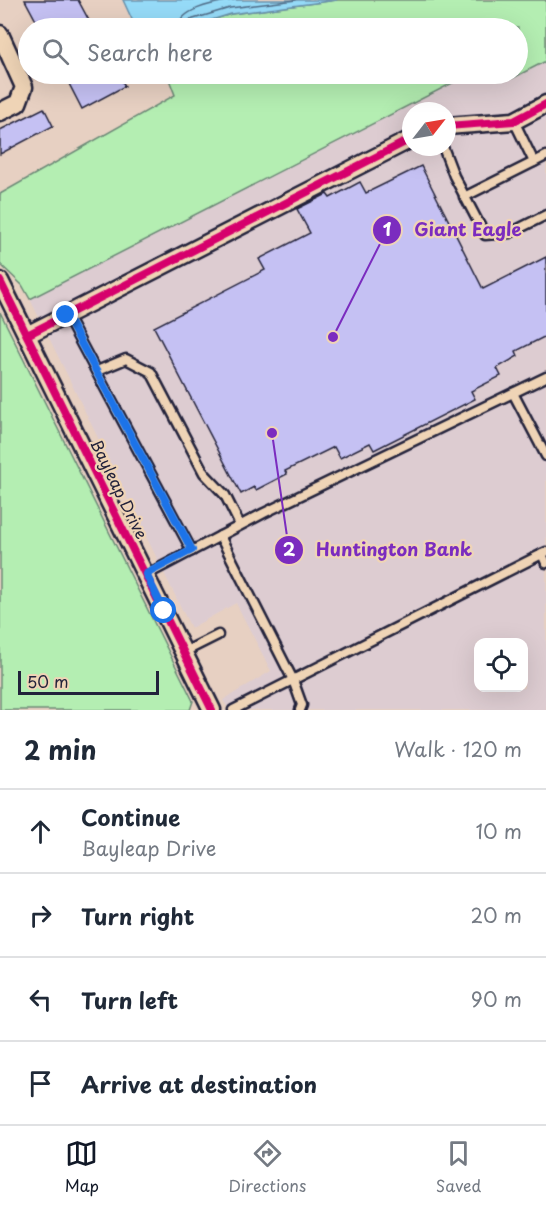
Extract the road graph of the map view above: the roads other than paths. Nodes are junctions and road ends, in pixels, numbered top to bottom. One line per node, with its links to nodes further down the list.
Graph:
1 (0, 34): 2 (street)
2 (18, 74)
3 (23, 84): 5 (street)
4 (546, 104): 6 (street)
5 (0, 112)
6 (514, 121): 7 (street); 11 (lane)
7 (456, 125)
8 (402, 144): 15 (street)
9 (447, 156): 12 (lane)
10 (546, 156): 11 (lane)
11 (534, 162): 12 (lane)
12 (464, 197): 13 (lane)
13 (546, 215)
14 (0, 281): 16 (street, Bayleap Drive)
15 (66, 315): 16 (street); 17 (lane)
16 (27, 335): 25 (street, Bayleap Drive)
17 (97, 371): 21 (lane); 23 (lane)
18 (546, 377): 19 (lane)
19 (513, 393): 20 (lane); 21 (lane)
20 (546, 456)
21 (240, 525): 22 (lane)
22 (220, 536): 23 (lane); 28 (lane)
23 (192, 550): 25 (lane)
24 (545, 556): 28 (lane)
25 (146, 574): 27 (street, Bayleap Drive)
26 (218, 635): 27 (lane)
27 (184, 652): 29 (street, Bayleap Drive)
28 (293, 680): 30 (lane); 31 (lane)
29 (212, 710)
30 (233, 710)
31 (300, 710)

